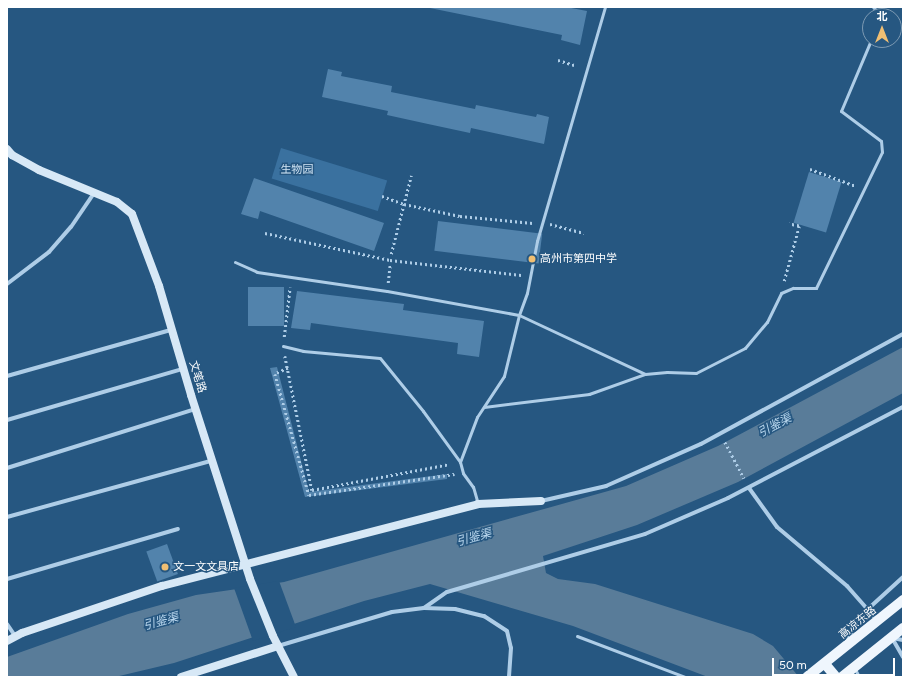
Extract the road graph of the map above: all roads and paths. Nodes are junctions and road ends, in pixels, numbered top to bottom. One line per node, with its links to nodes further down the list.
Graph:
1 (605, 7): 12 (lane)
2 (868, 48): 8 (lane)
3 (558, 60): 4 (path)
4 (574, 65)
5 (7, 149): 9 (street, 文笔路)
6 (810, 169): 8 (path)
7 (411, 176): 11 (path)
8 (865, 190): 23 (lane)
9 (94, 193): 21 (street); 26 (street, 文笔路)
10 (382, 196): 11 (path)
11 (404, 204): 12 (path); 16 (path)
12 (542, 223): 14 (path); 24 (lane)
13 (789, 224): 23 (path)
14 (584, 233)
15 (265, 234): 19 (path)
16 (391, 254)
17 (235, 262): 20 (lane)
18 (390, 264): 22 (path)
19 (524, 275)
20 (290, 278): 22 (lane); 25 (path)
21 (7, 284)
22 (387, 291): 24 (lane)
23 (781, 293): 31 (lane)
24 (519, 315): 31 (lane); 33 (lane)
25 (285, 329)
26 (171, 330): 30 (street, 文笔路); 32 (street)
27 (903, 334): 44 (street)
28 (283, 346): 29 (path); 39 (lane)
29 (288, 368): 39 (path); 41 (path)
30 (183, 369): 35 (street, 文笔路); 36 (street)
31 (645, 374): 33 (lane)
32 (7, 376)
33 (484, 407): 39 (lane)
34 (903, 408): 43 (street)
35 (195, 409): 38 (street, 文笔路); 40 (street)
36 (7, 420)
37 (725, 442): 42 (path)
38 (211, 461): 46 (street); 48 (street, 文笔路)
39 (460, 462): 41 (lane)
40 (7, 468)
41 (462, 472): 45 (lane)
42 (746, 480)
43 (749, 488): 52 (street); 53 (street)
44 (541, 502): 45 (street)
45 (478, 504): 48 (street)
46 (7, 517)
47 (178, 529): 50 (street)
48 (246, 565): 58 (street); 62 (street, 文笔路)
49 (903, 577): 53 (street)
50 (7, 579)
51 (903, 600): 54 (main road, 高凉东路)
52 (424, 608): 62 (street); 69 (street)
53 (867, 609): 54 (street); 63 (street)
54 (878, 622): 63 (main road, 高凉东路)
55 (7, 624): 58 (street)
56 (903, 628): 59 (main road)
57 (577, 636): 70 (lane)
58 (15, 637): 61 (street)
59 (892, 638): 60 (street); 64 (street); 66 (main road)
60 (903, 640)
61 (7, 641)
62 (278, 646): 67 (street); 68 (street, 文笔路)
63 (845, 648): 65 (main road, 高凉东路)
64 (903, 657)
65 (825, 664): 71 (main road, 高凉东路); 72 (main road)
66 (854, 668): 73 (main road); 74 (lane)
67 (181, 677)
68 (294, 677)
69 (509, 677)
70 (685, 677)
71 (807, 677)
72 (836, 677)
73 (842, 677)
74 (859, 677)

